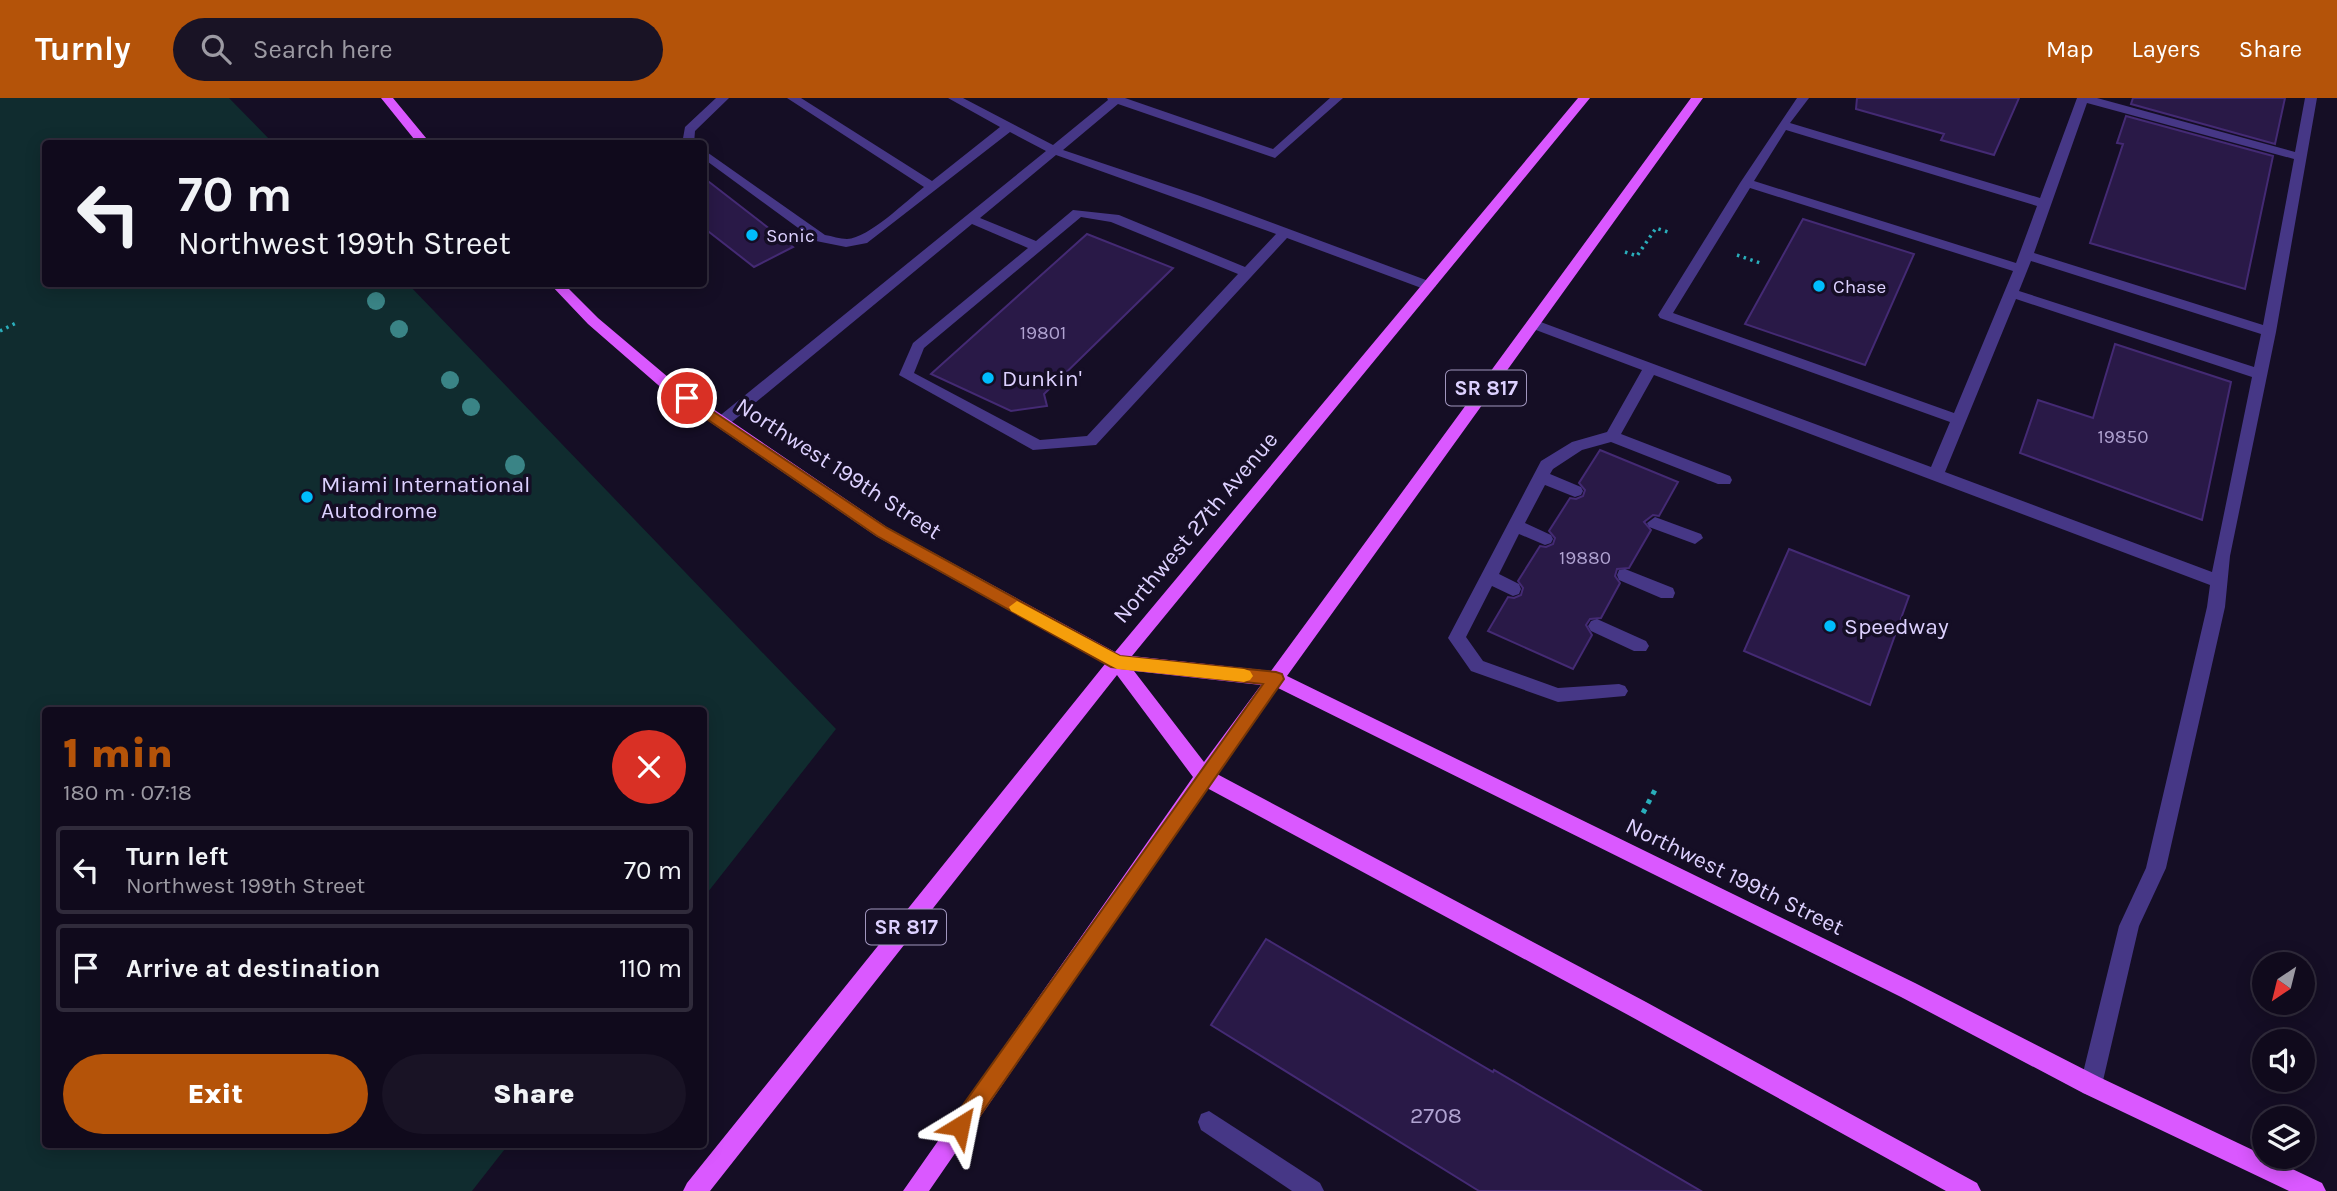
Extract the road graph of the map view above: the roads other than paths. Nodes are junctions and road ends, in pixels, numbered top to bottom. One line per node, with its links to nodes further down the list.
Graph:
1 (387, 98): 14 (main road)
2 (723, 98): 15 (street)
3 (793, 98): 20 (street)
4 (954, 98): 13 (street)
5 (1584, 98): 27 (main road, Northwest 27th Avenue / SR 817)
6 (1697, 98): 30 (main road, SR 817)
7 (1803, 98): 12 (street)
8 (2083, 98): 18 (street); 21 (street)
9 (2311, 98): 18 (street)
10 (1115, 99): 11 (street); 16 (street)
11 (1334, 99)
12 (1783, 125): 19 (street); 21 (street)
13 (1007, 128): 16 (street); 20 (street)
14 (422, 140)
15 (688, 140)
16 (1055, 151): 22 (street); 23 (street)
17 (707, 156): 20 (street)
18 (2301, 157): 31 (street)
19 (1746, 183): 25 (street); 34 (street)
20 (932, 187)
21 (2045, 204): 25 (street)
22 (972, 219): 24 (street); 35 (street)
23 (1285, 232): 26 (street); 27 (street)
24 (1037, 247): 26 (street); 26 (street)
25 (2024, 262): 29 (street); 31 (street)
26 (1247, 273)
27 (1429, 286): 52 (main road, Northwest 27th Avenue / SR 817)
28 (560, 287): 35 (main road, Northwest 199th Street)
29 (2011, 293): 33 (street); 34 (street)
30 (1533, 324): 32 (street); 53 (main road, SR 817)
31 (2269, 332): 33 (street)
32 (1650, 369): 36 (street); 37 (street)
33 (2260, 374): 47 (street)
34 (1959, 420): 37 (street)
35 (722, 422): 52 (main road, Northwest 199th Street)
36 (1612, 436): 38 (street); 39 (street)
37 (1936, 475): 47 (street)
38 (1542, 477): 40 (street); 42 (street)
39 (1724, 480)
40 (1575, 491)
41 (1655, 523): 43 (street)
42 (1516, 526): 44 (street); 46 (street)
43 (1695, 538)
44 (1545, 539)
45 (1625, 575): 49 (street)
46 (1489, 577): 48 (street); 54 (street)
47 (2218, 581): 56 (street)
48 (1514, 589)
49 (1667, 593)
50 (1597, 626): 51 (street)
51 (1640, 646)
52 (1117, 662): 53 (main road, Northwest 199th Street); 55 (main road, Northwest 199th Street); 58 (main road, Northwest 27th Avenue / SR 817)
53 (1276, 679): 55 (main road, SR 817); 56 (main road, Northwest 199th Street)
54 (1619, 691)
55 (1204, 777): 59 (main road, SR 817); 61 (main road, Northwest 199th Street)
56 (2091, 1085): 62 (main road, Northwest 199th Street)
57 (1209, 1122): 60 (street)
58 (695, 1191)
59 (915, 1191)
60 (1312, 1191)
61 (1969, 1191)
62 (2314, 1191)

